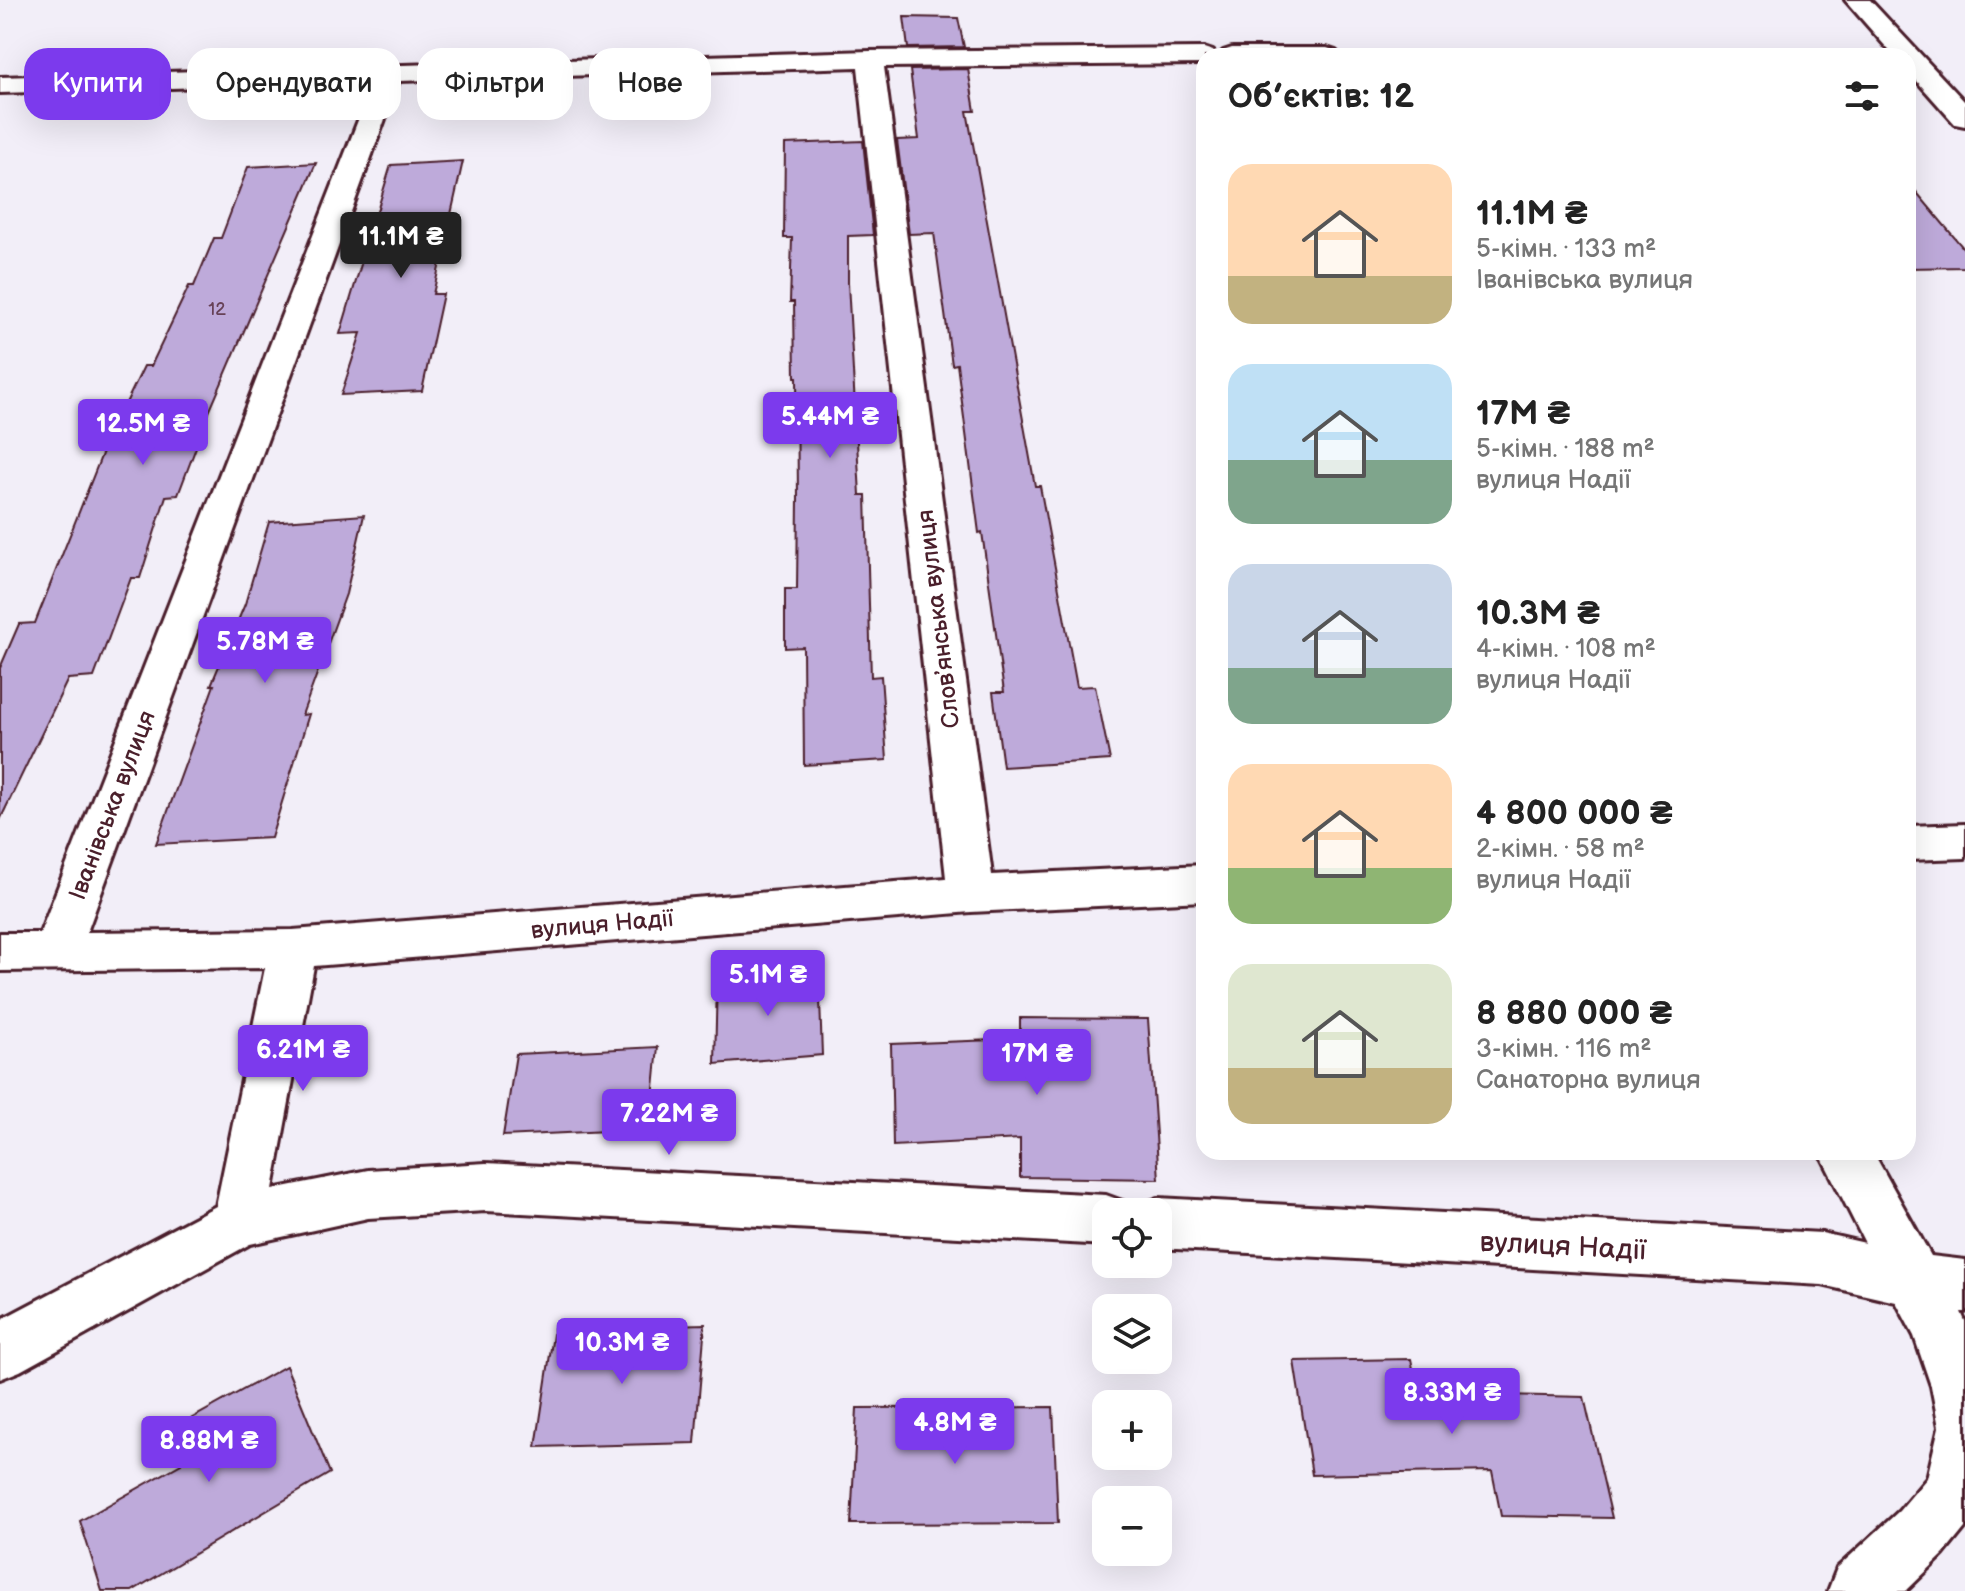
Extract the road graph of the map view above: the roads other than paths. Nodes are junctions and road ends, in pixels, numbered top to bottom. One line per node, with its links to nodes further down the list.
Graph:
1 (1857, 0): 2 (street)
2 (1901, 48)
3 (1196, 56): 4 (street)
4 (870, 59): 6 (street); 14 (street, Словʼянська вулиця)
5 (1916, 64): 9 (street)
6 (401, 74)
7 (187, 80): 8 (street)
8 (0, 85)
9 (1965, 118)
10 (372, 120): 17 (street, Іванівська вулиця)
11 (1965, 841): 12 (street)
12 (1916, 843)
13 (1196, 883): 14 (street, вулиця Надії)
14 (971, 894): 15 (street, вулиця Надії)
15 (293, 949): 17 (street, вулиця Надії); 20 (street)
16 (0, 952): 17 (street, вулиця Надії)
17 (56, 952)
18 (1849, 1160): 22 (street)
19 (1092, 1219): 20 (street)
20 (240, 1221): 23 (street)
21 (1172, 1224): 22 (street, вулиця Надії)
22 (1941, 1284): 24 (street)
23 (0, 1351)
24 (1965, 1417)
25 (1965, 1438): 26 (street)
26 (1860, 1591)

